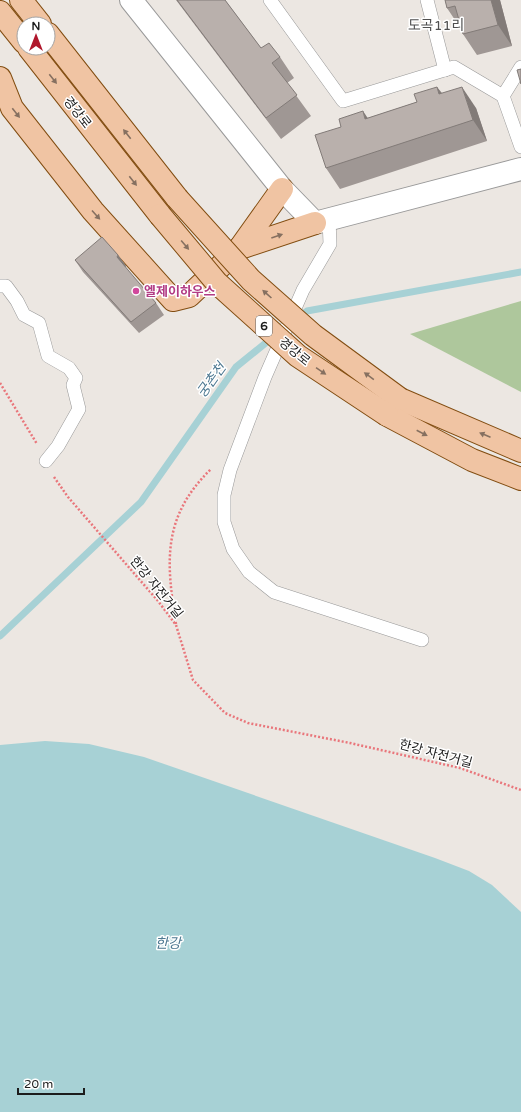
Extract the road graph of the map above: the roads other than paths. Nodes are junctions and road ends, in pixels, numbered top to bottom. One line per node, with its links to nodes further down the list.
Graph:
1 (21, 0): 6 (main road)
2 (131, 0): 16 (street)
3 (270, 0): 11 (lane)
4 (426, 0): 11 (lane)
5 (0, 12): 7 (main road)
6 (34, 16)
7 (16, 32)
8 (56, 44): 20 (main road, 경강로 / 6, one-way to 8, bridge)
9 (35, 56): 22 (main road, 경강로 / 6, one-way to 22, bridge)
10 (521, 67): 13 (lane)
11 (445, 70): 13 (lane)
12 (0, 78): 18 (main road, one-way to 18)
13 (503, 96): 14 (lane)
14 (521, 147)
15 (521, 169): 17 (street)
16 (282, 189): 17 (street); 18 (main road)
17 (322, 221): 18 (main road, one-way to 17); 23 (lane, bridge)
18 (240, 248)
19 (0, 286): 21 (lane)
20 (521, 451)
21 (46, 461)
22 (521, 479)
23 (422, 640)

